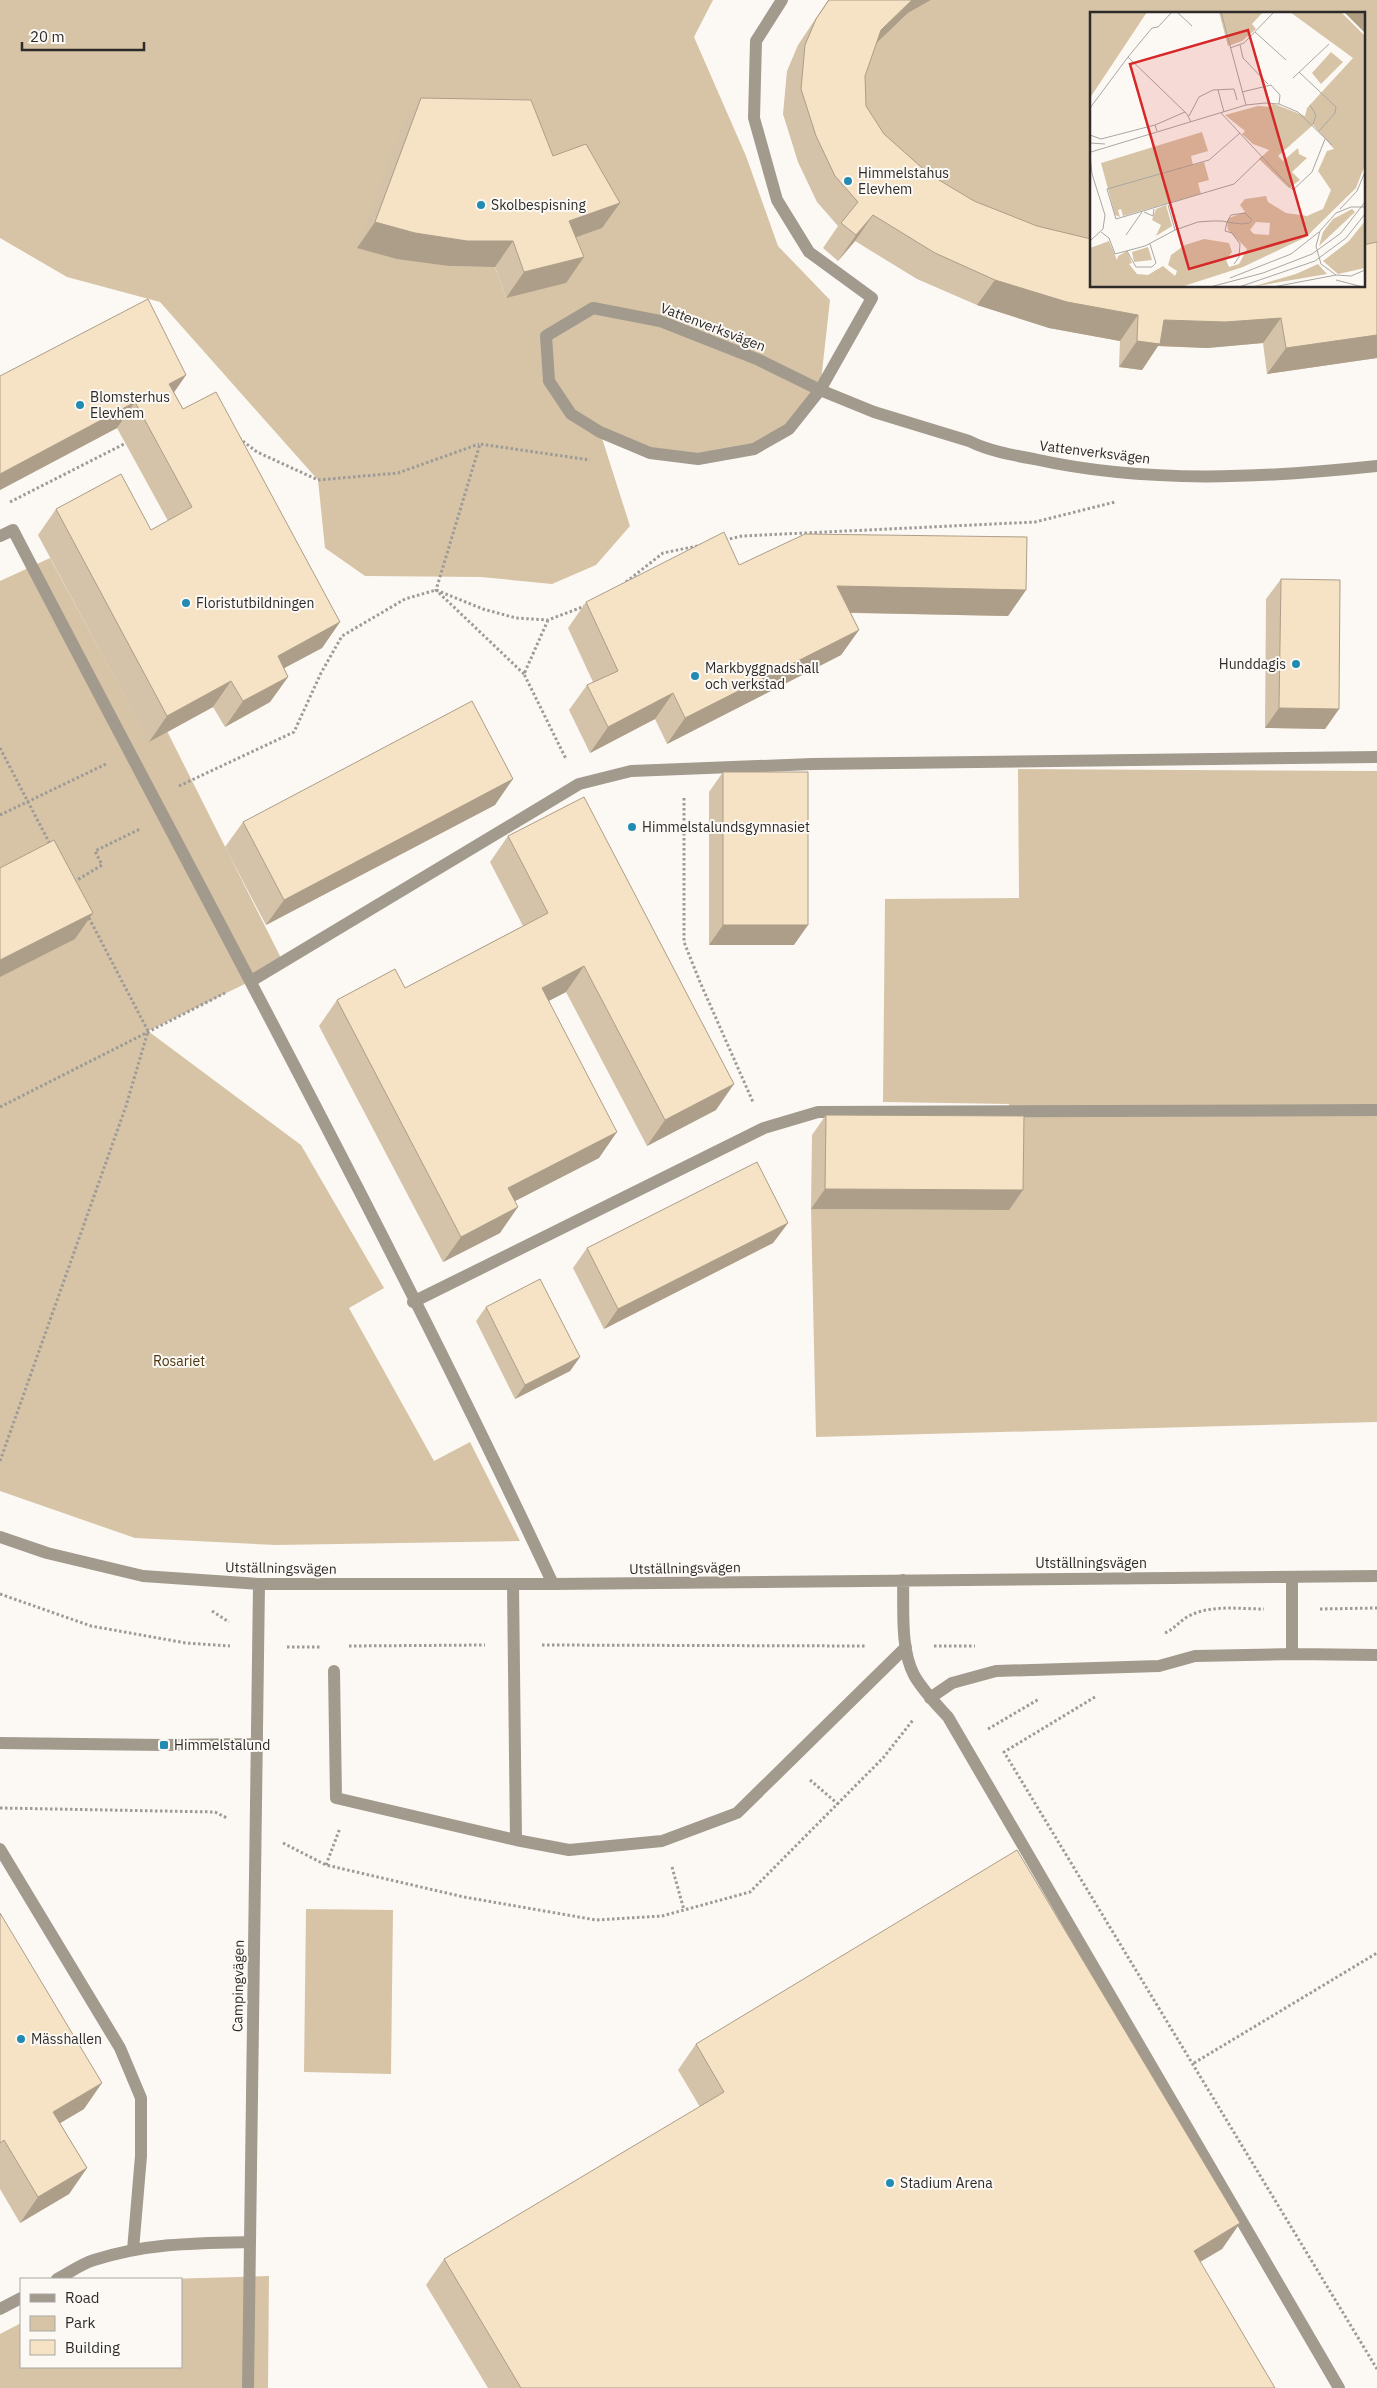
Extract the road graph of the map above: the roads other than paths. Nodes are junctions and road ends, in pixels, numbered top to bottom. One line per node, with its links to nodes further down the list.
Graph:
1 (782, 0): 2 (street)
2 (820, 390): 2 (street, Vattenverksvägen); 3 (street, Vattenverksvägen)
3 (1377, 466)
4 (0, 536): 6 (street)
5 (1377, 757): 6 (street)
6 (251, 981): 8 (street)
7 (1377, 1110): 8 (street)
8 (414, 1302): 15 (street)
9 (0, 1537): 13 (street, Utställningsvägen)
10 (1377, 1576): 11 (street, Utställningsvägen)
11 (1292, 1577): 12 (street, Utställningsvägen); 17 (street)
12 (903, 1580): 15 (street, Utställningsvägen); 16 (street)
13 (259, 1584): 14 (street, Utställningsvägen); 22 (street, Campingvägen)
14 (513, 1584): 15 (street, Utställningsvägen); 23 (street)
15 (552, 1584)
16 (906, 1646): 20 (street); 23 (street)
17 (1292, 1654): 18 (street); 20 (street)
18 (1377, 1655)
19 (334, 1670): 23 (street)
20 (930, 1698): 31 (street)
21 (0, 1743): 22 (street)
22 (258, 1744): 25 (street, Campingvägen)
23 (516, 1840)
24 (0, 1849): 26 (street)
25 (250, 2242): 26 (street); 30 (street, Campingvägen)
26 (133, 2250): 27 (street)
27 (59, 2278)
28 (20, 2298): 29 (street)
29 (0, 2308)
30 (248, 2388)
31 (1338, 2388)

